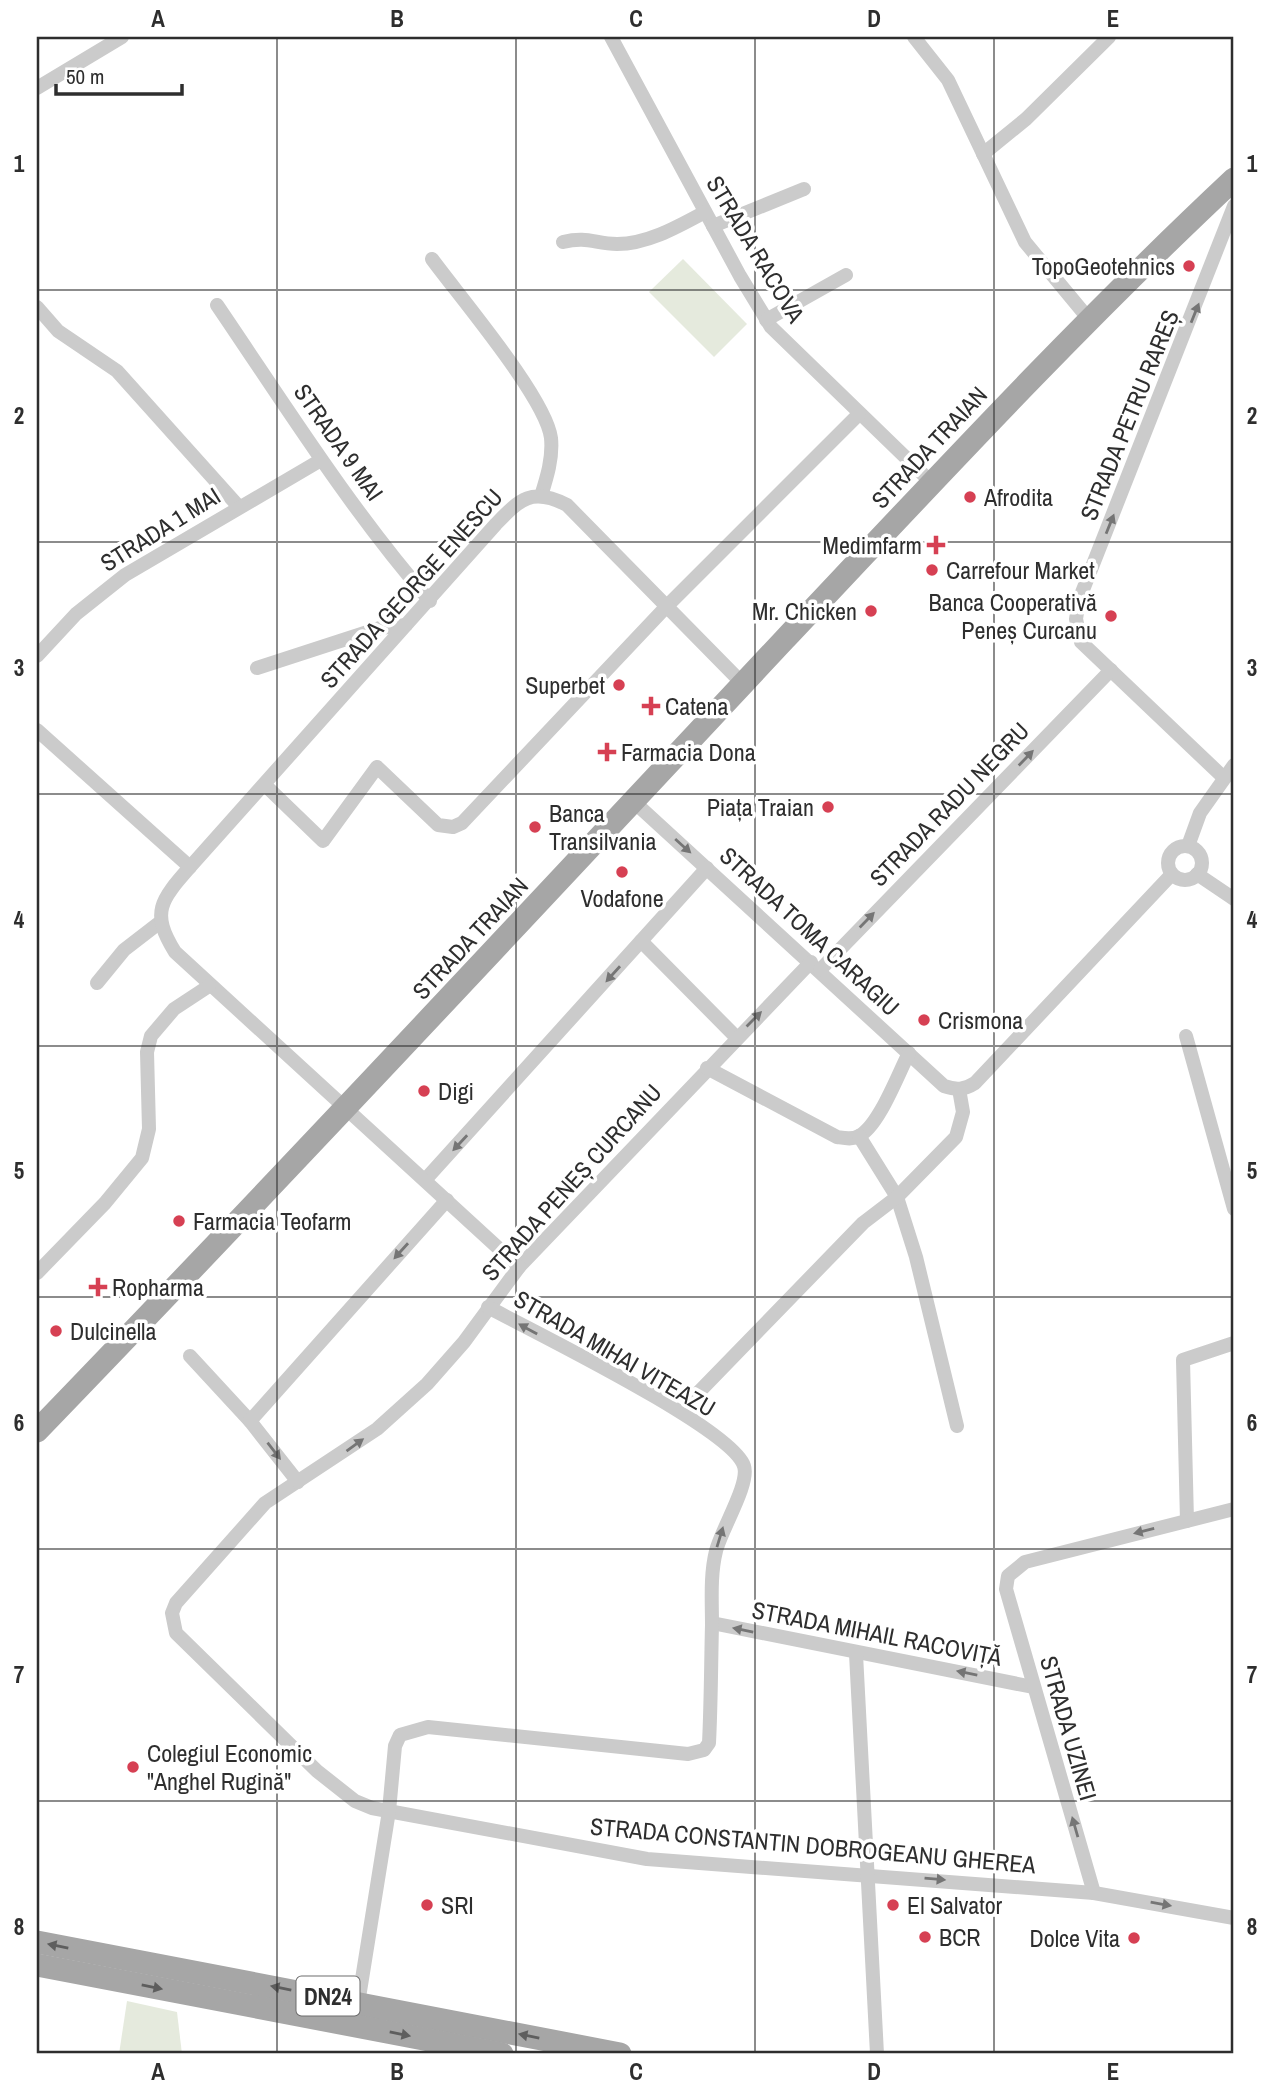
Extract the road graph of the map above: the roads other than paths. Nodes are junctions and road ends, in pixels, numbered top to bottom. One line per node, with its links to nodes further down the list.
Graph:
1 (122, 37): 5 (street)
2 (611, 37): 10 (street, STRADA RACOVA)
3 (914, 37): 6 (street)
4 (1109, 37): 6 (street)
5 (37, 89)
6 (983, 154): 17 (street)
7 (1234, 179): 17 (main road, STRADA TRAIAN)
8 (804, 189): 11 (street)
9 (1234, 206): 29 (street, STRADA PETRU RAREȘ, one-way to 9)
10 (705, 212): 11 (street, STRADA RACOVA); 12 (street)
11 (713, 226): 18 (street, STRADA RACOVA)
12 (563, 242)
13 (432, 259): 22 (street)
14 (846, 275): 18 (street)
15 (217, 304): 20 (street, STRADA 9 MAI)
16 (37, 307): 23 (street)
17 (1088, 318): 21 (main road, STRADA TRAIAN)
18 (766, 320): 19 (street, STRADA RACOVA)
19 (859, 414): 21 (street, STRADA RACOVA); 25 (street)
20 (321, 460): 23 (street, STRADA 1 MAI); 24 (street, STRADA 9 MAI)
21 (932, 483): 30 (main road, STRADA TRAIAN)
22 (541, 496): 24 (street, STRADA GEORGE ENESCU); 25 (street, STRADA GEORGE ENESCU)
23 (239, 508): 27 (street, STRADA 1 MAI)
24 (430, 601): 26 (street, STRADA GEORGE ENESCU)
25 (666, 607): 30 (street, STRADA GEORGE ENESCU); 34 (street)
26 (406, 625): 28 (street); 34 (street, STRADA GEORGE ENESCU)
27 (37, 656)
28 (257, 668)
29 (1111, 670): 33 (street); 44 (street, STRADA RADU NEGRU, one-way to 29)
30 (743, 684): 35 (main road, STRADA TRAIAN)
31 (37, 730): 37 (street)
32 (1234, 765): 33 (street)
33 (1223, 777): 36 (street)
34 (265, 785): 37 (street, STRADA GEORGE ENESCU)
35 (633, 801): 38 (street, STRADA TOMA CARAGIU, one-way to 38); 52 (main road, STRADA TRAIAN)
36 (1188, 846): 39 (street); 40 (street)
37 (190, 867): 42 (street, STRADA GEORGE ENESCU)
38 (707, 868): 43 (street); 44 (street, STRADA TOMA CARAGIU)
39 (1172, 874): 40 (street); 51 (street)
40 (1197, 874): 41 (street)
41 (1234, 899)
42 (159, 923): 45 (street); 46 (street, STRADA MIHAI VITEAZU)
43 (641, 942): 48 (street); 54 (street, one-way to 54)
44 (815, 966): 48 (street, STRADA PENEȘ CURCANU, one-way to 44); 49 (street, STRADA TOMA CARAGIU)
45 (97, 983)
46 (209, 986): 52 (street, STRADA MIHAI VITEAZU); 59 (street)
47 (1186, 1036): 57 (street)
48 (736, 1037): 50 (street, STRADA PENEȘ CURCANU)
49 (909, 1053): 51 (street, STRADA TOMA CARAGIU); 53 (street)
50 (707, 1068): 53 (street); 58 (street, STRADA PENEȘ CURCANU)
51 (958, 1089): 55 (street)
52 (348, 1108): 54 (street, STRADA MIHAI VITEAZU); 66 (main road, STRADA TRAIAN)
53 (859, 1136): 55 (street)
54 (425, 1180): 56 (street, STRADA MIHAI VITEAZU)
55 (897, 1197): 63 (street); 65 (street)
56 (447, 1200): 58 (street, STRADA MIHAI VITEAZU); 64 (street, one-way to 64)
57 (1234, 1209)
58 (519, 1267): 60 (street, STRADA PENEȘ CURCANU)
59 (37, 1273)
60 (488, 1307): 67 (street, STRADA PENEȘ CURCANU, one-way to 60); 70 (street, STRADA MIHAI VITEAZU, one-way to 60)
61 (1234, 1343): 69 (street)
62 (190, 1356): 64 (street)
63 (696, 1395)
64 (250, 1421): 67 (street, one-way to 67)
65 (957, 1426)
66 (37, 1431)
67 (298, 1482): 73 (street, STRADA PENEȘ CURCANU)
68 (1234, 1509): 69 (street)
69 (1186, 1521): 72 (street, STRADA UZINEI, one-way to 72)
70 (712, 1623): 71 (street, STRADA MIHAIL RACOVIȚĂ, one-way to 70); 73 (street)
71 (856, 1654): 72 (street, STRADA MIHAIL RACOVIȚĂ, one-way to 71); 74 (street)
72 (1034, 1687): 75 (street, STRADA UZINEI, one-way to 72)
73 (389, 1811): 74 (street, STRADA CONSTANTIN DOBROGEANU GHEREA); 79 (street)
74 (867, 1873): 75 (street, STRADA CONSTANTIN DOBROGEANU GHEREA, one-way to 75); 83 (street)
75 (1094, 1892): 76 (street, STRADA CONSTANTIN DOBROGEANU GHEREA, one-way to 76)
76 (1234, 1918)
77 (37, 1942): 79 (main road, DN24, one-way to 77)
78 (37, 1965): 80 (main road, DN24, one-way to 80)
79 (358, 2002): 80 (street); 82 (main road, DN24, one-way to 79)
80 (355, 2025): 81 (main road, DN24, one-way to 81)
81 (502, 2054)
82 (620, 2054)
83 (877, 2054)

